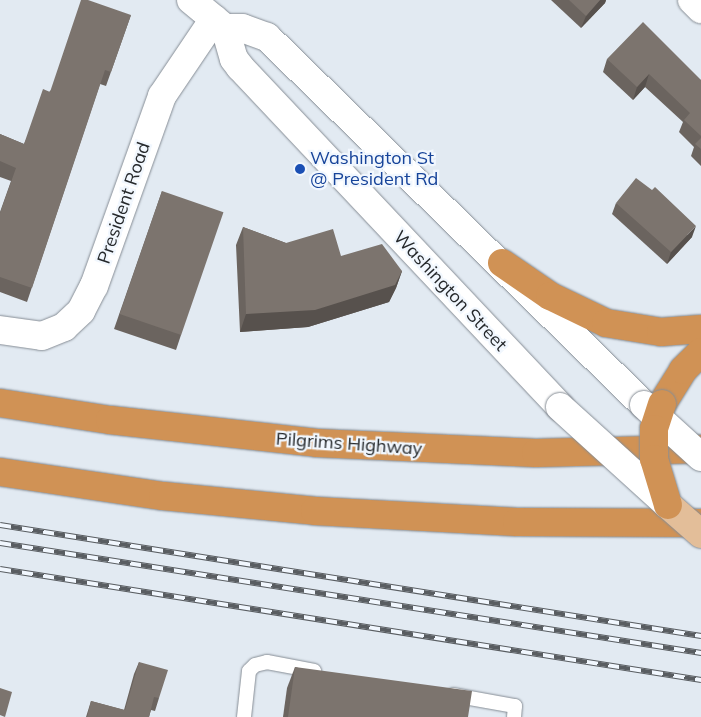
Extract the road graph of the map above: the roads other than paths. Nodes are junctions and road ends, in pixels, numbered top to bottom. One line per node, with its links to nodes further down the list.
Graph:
1 (191, 0): 4 (main road)
2 (692, 0): 3 (main road)
3 (701, 9)
4 (219, 24): 5 (main road); 7 (main road, President Road); 16 (main road, Washington Street, bridge)
5 (502, 263): 6 (highway); 10 (main road)
6 (701, 329)
7 (0, 330)
8 (701, 352): 10 (highway)
9 (0, 403): 13 (highway, Pilgrims Highway)
10 (655, 409): 14 (main road, bridge); 16 (highway, bridge)
11 (701, 438): 13 (highway)
12 (701, 449): 13 (highway, Pilgrims Highway)
13 (621, 452)
14 (701, 457)
15 (0, 472): 17 (highway)
16 (668, 505): 18 (main road, Washington Street, bridge)
17 (701, 524)
18 (701, 534)
19 (324, 672): 21 (lane)
20 (439, 692): 22 (lane)
21 (244, 717)
22 (515, 717)

